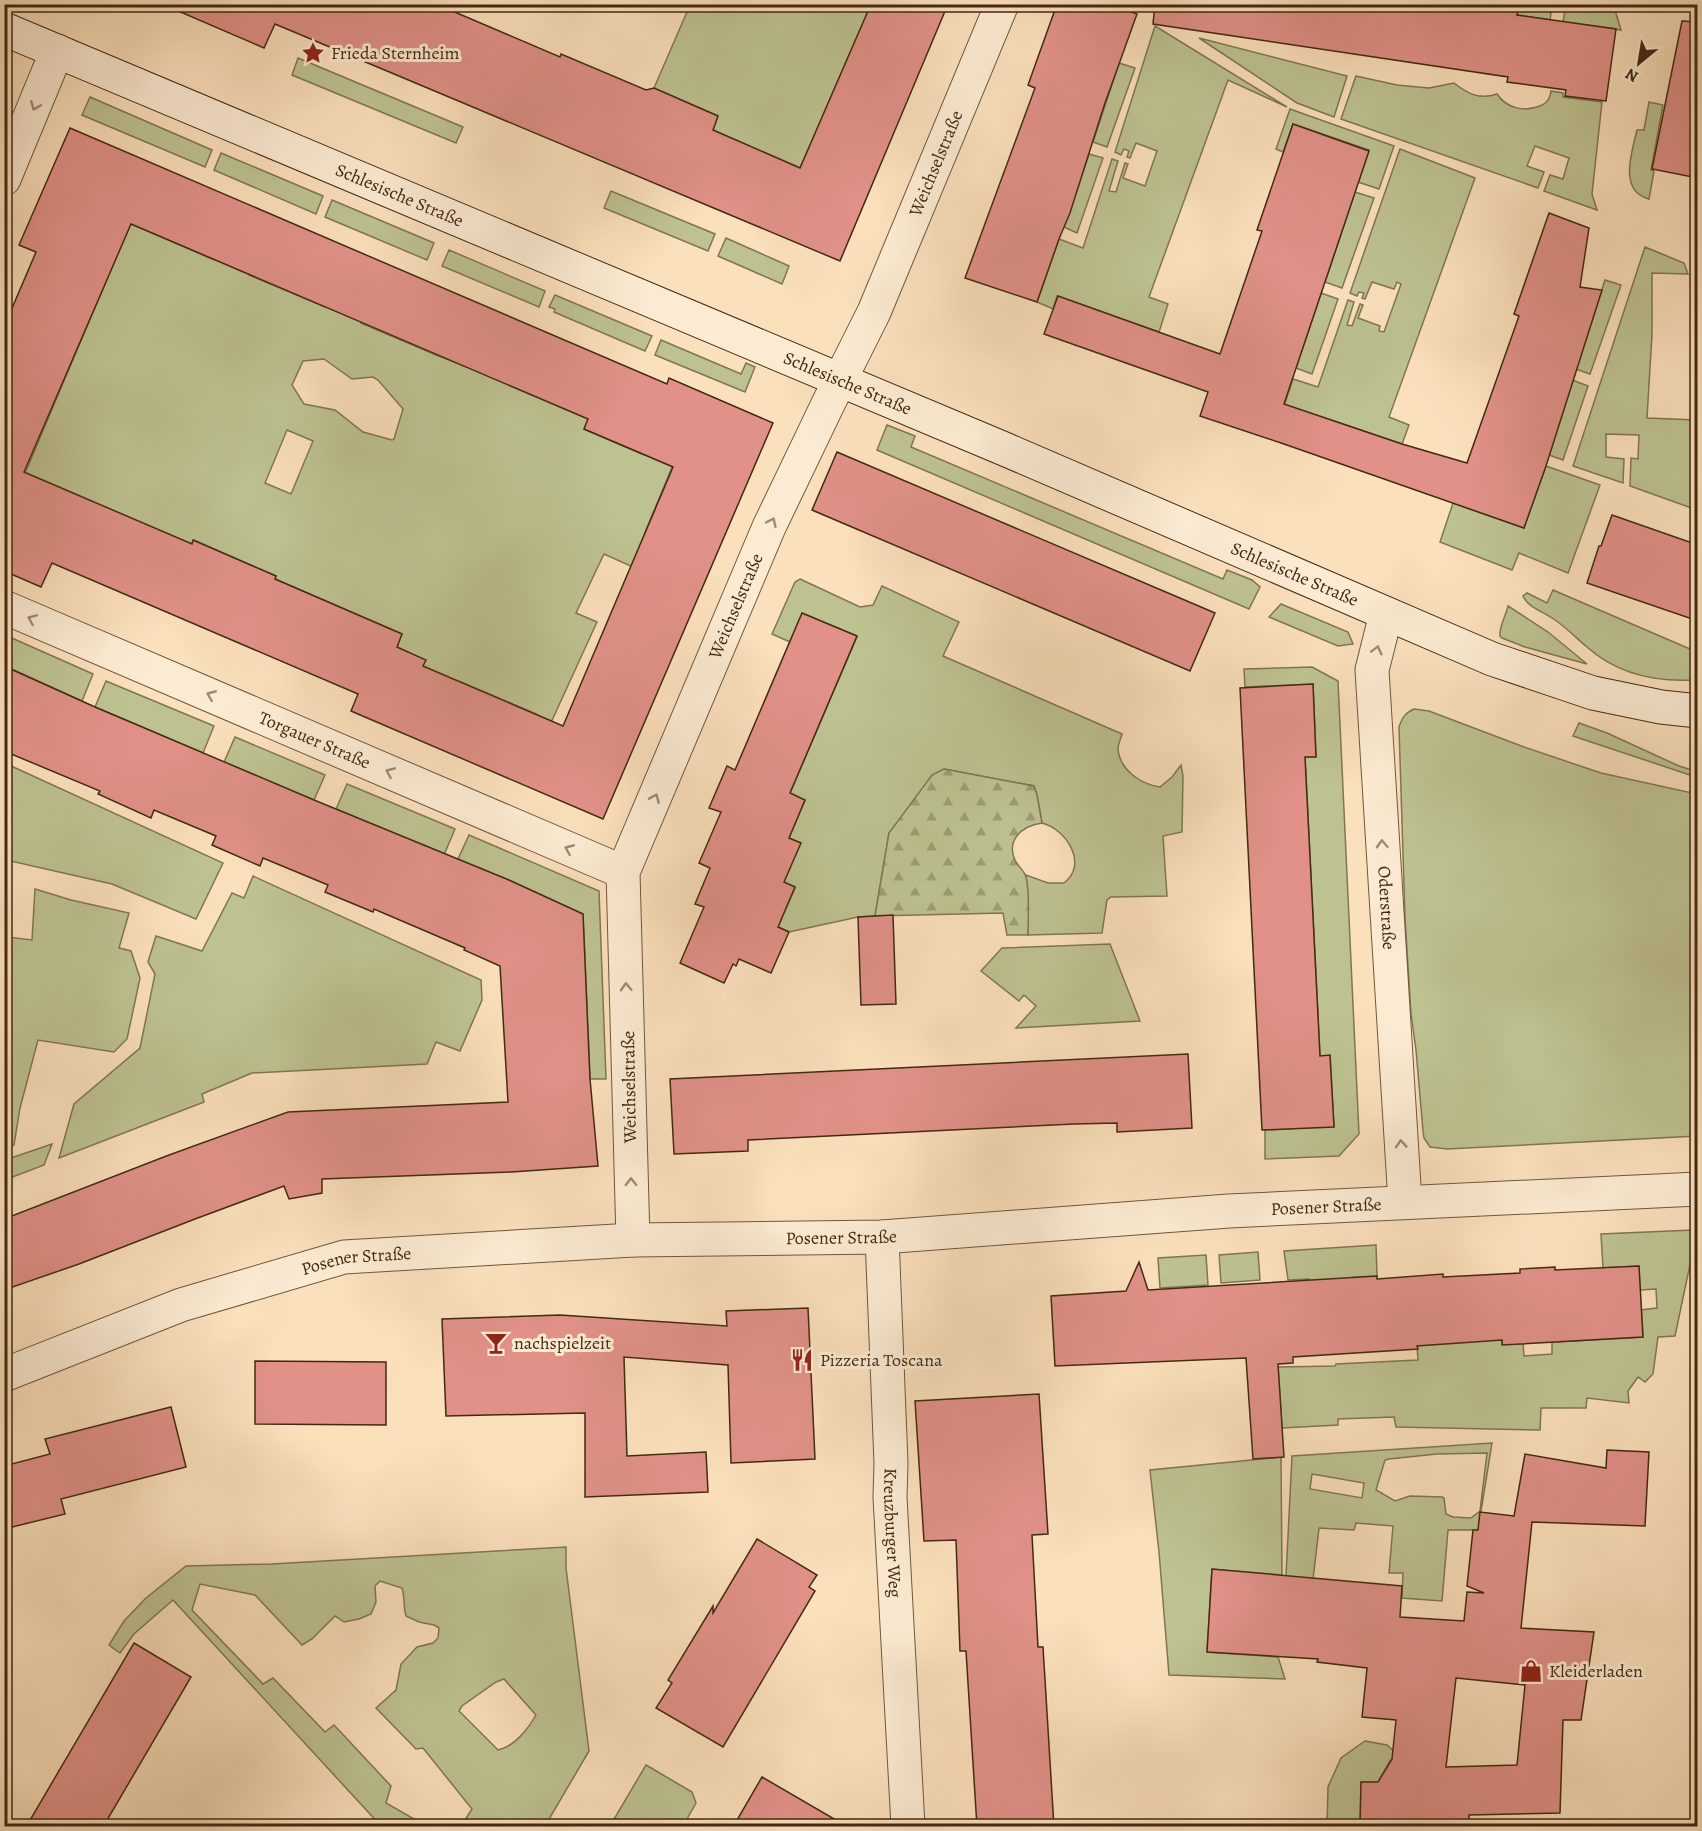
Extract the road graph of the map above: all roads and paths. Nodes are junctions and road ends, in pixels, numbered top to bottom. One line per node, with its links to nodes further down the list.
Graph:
1 (1002, 4): 5 (street, Weichselstraße)
2 (4, 29): 3 (street, Schlesische Straße)
3 (57, 51): 4 (street, one-way to 4); 5 (street, Schlesische Straße)
4 (4, 179)
5 (840, 379): 7 (street, Schlesische Straße); 9 (street, Weichselstraße, one-way to 5)
6 (4, 607): 9 (street, Torgauer Straße, one-way to 6)
7 (1386, 614): 8 (street, Schlesische Straße); 11 (street, Oderstraße, one-way to 7)
8 (1698, 711)
9 (623, 872): 13 (street, Weichselstraße, one-way to 9)
10 (1698, 1188): 11 (street, Posener Straße)
11 (1405, 1202): 12 (street, Posener Straße)
12 (882, 1237): 13 (street, Posener Straße); 15 (street, Kreuzburger Weg)
13 (633, 1240): 14 (street, Posener Straße)
14 (4, 1375)
15 (908, 1827)

